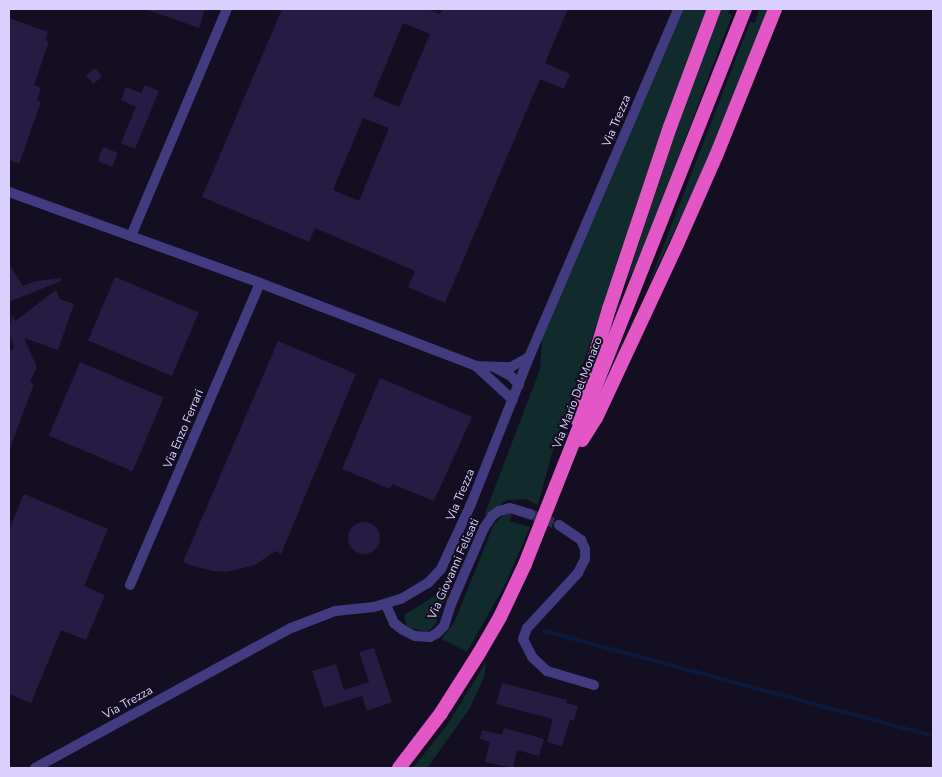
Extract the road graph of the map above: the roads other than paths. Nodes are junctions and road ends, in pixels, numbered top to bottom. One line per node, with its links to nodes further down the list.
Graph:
1 (227, 9): 7 (street)
2 (678, 9): 9 (street, Via Trezza)
3 (714, 9): 15 (highway)
4 (774, 9): 15 (highway)
5 (744, 13): 15 (highway, Via Mario Del Monaco)
6 (9, 192): 7 (street)
7 (131, 236): 8 (street)
8 (260, 283): 10 (street); 18 (street, Via Enzo Ferrari)
9 (529, 358): 11 (street); 13 (street, Via Trezza)
10 (476, 366): 11 (street); 12 (street)
11 (496, 368): 13 (street)
12 (497, 385): 13 (street); 14 (street)
13 (519, 385): 14 (street, Via Trezza)
14 (513, 400): 19 (street, Via Trezza)
15 (566, 463): 22 (highway, Via Mario Del Monaco)
16 (530, 514): 19 (street, Via Giovanni Felisati)
17 (559, 525): 20 (street)
18 (130, 585)
19 (386, 605): 21 (street, Via Trezza)
20 (594, 685)
21 (35, 768)
22 (399, 768)

